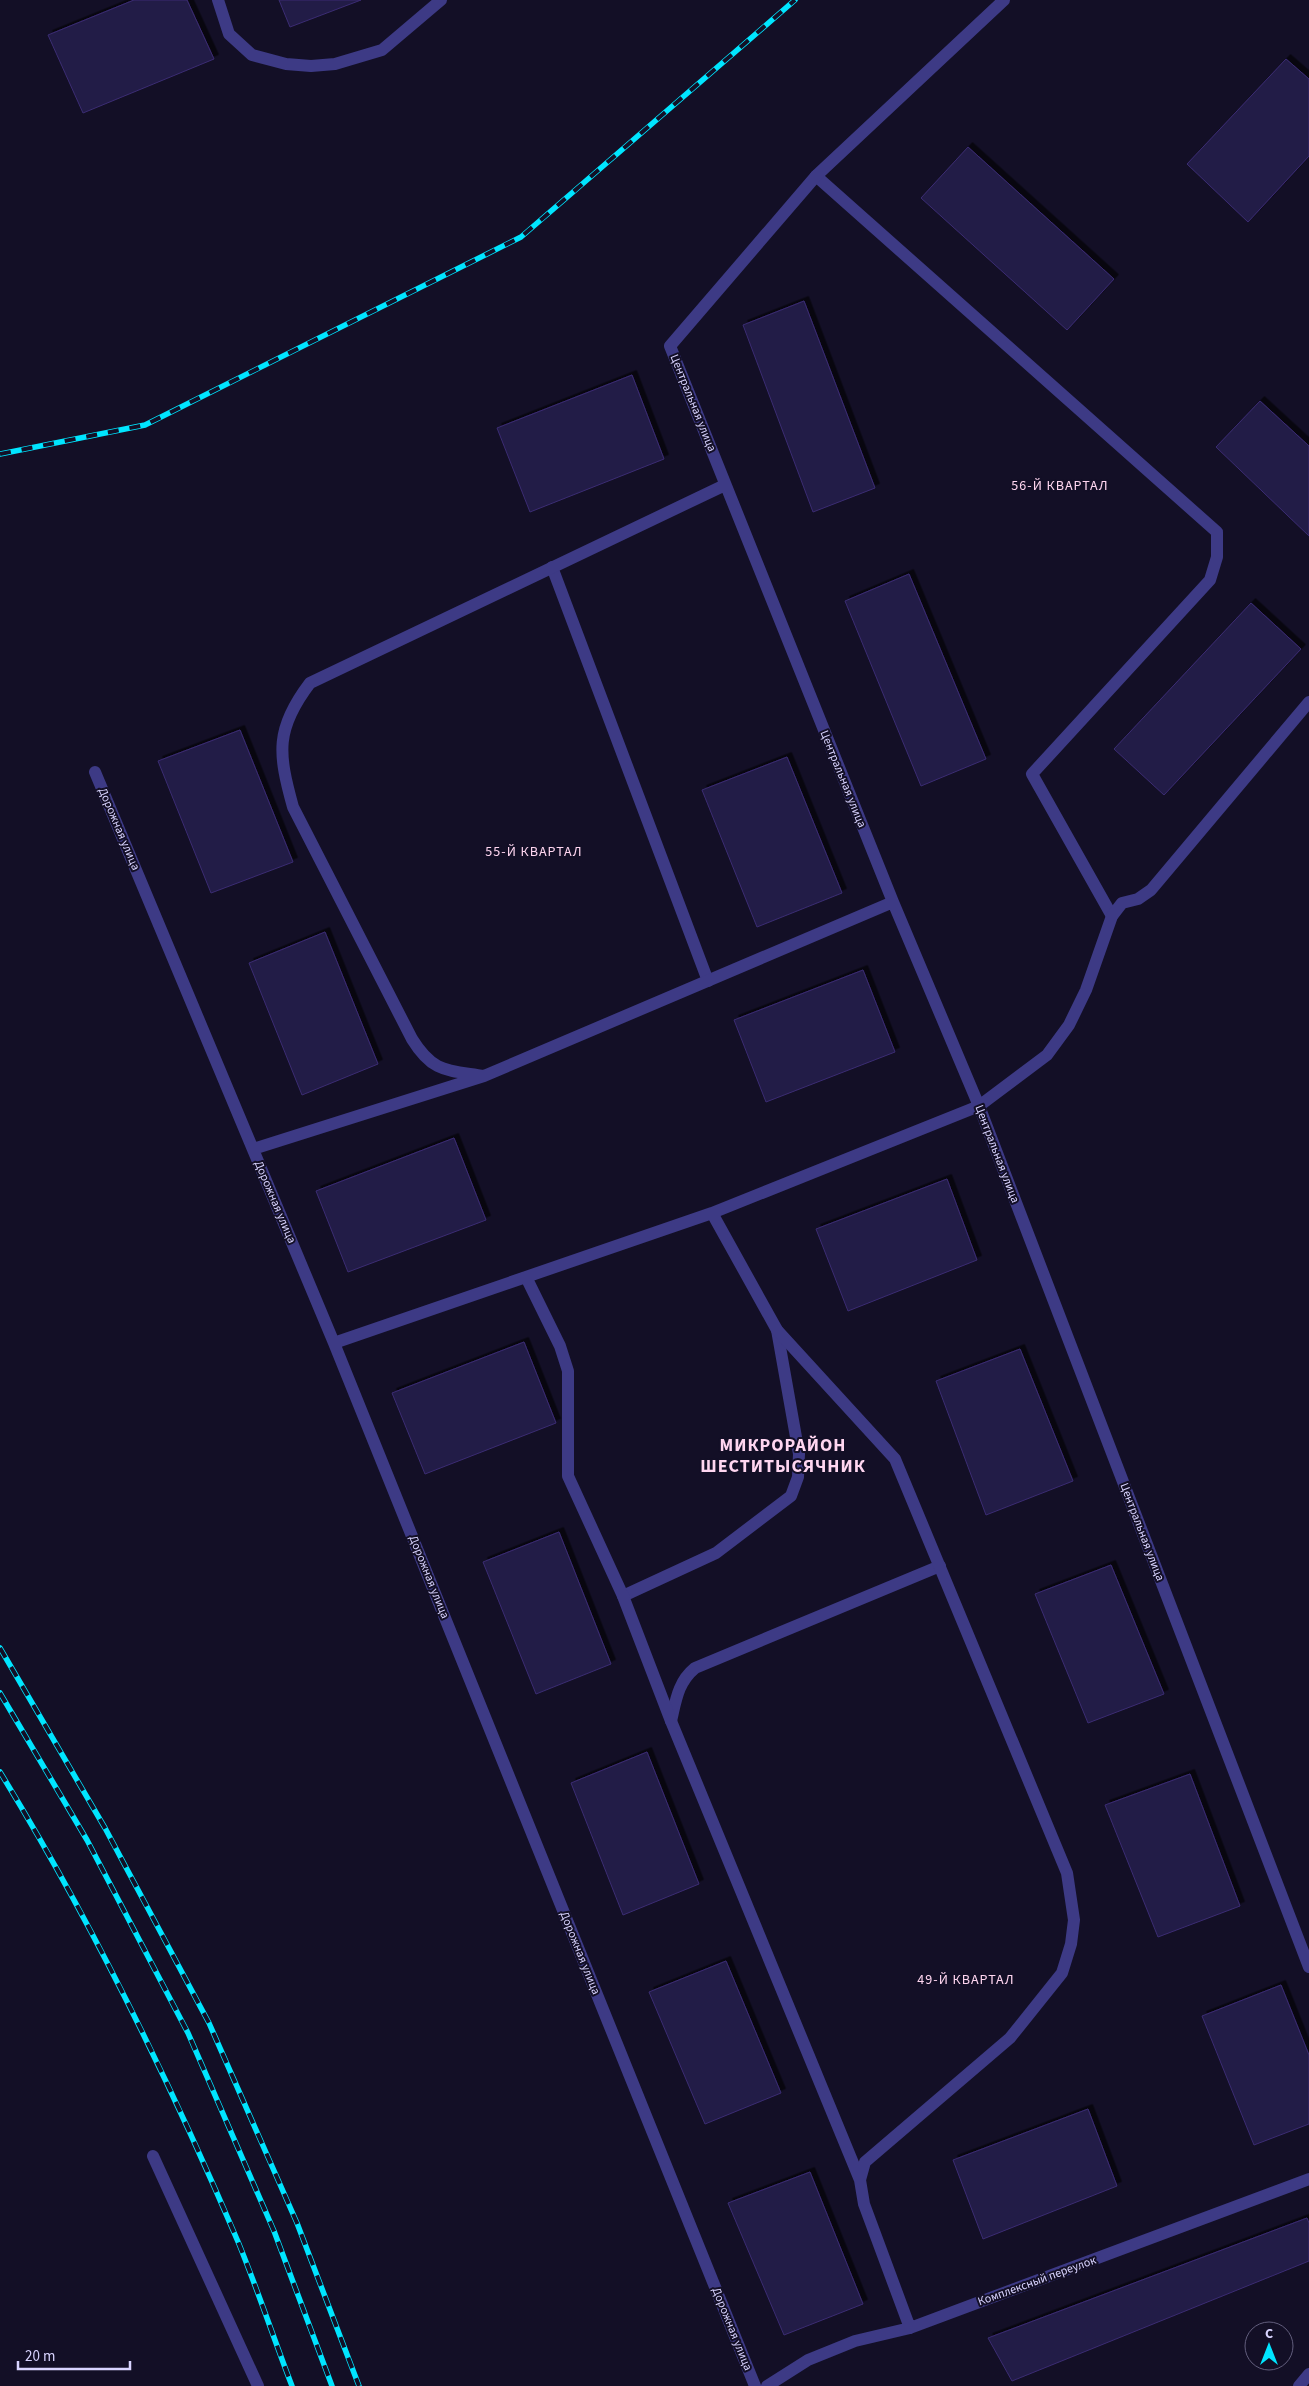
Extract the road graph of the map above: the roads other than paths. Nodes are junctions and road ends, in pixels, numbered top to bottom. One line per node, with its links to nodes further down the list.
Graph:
1 (218, 0): 2 (street)
2 (441, 0)
3 (1004, 0): 4 (street)
4 (816, 176): 5 (street, Центральная улица); 10 (street)
5 (725, 485): 6 (street); 9 (street, Центральная улица)
6 (552, 568): 11 (street); 12 (street)
7 (1309, 702): 10 (street)
8 (95, 772): 14 (street, Дорожная улица)
9 (893, 902): 11 (street); 13 (street, Центральная улица)
10 (1112, 916): 13 (street)
11 (708, 981): 12 (street)
12 (484, 1076): 14 (street)
13 (979, 1106): 15 (street); 22 (street, Центральная улица)
14 (253, 1149): 18 (street, Дорожная улица)
15 (712, 1213): 16 (street); 17 (street)
16 (526, 1277): 18 (street); 20 (street)
17 (776, 1330): 19 (street); 20 (street)
18 (334, 1343): 29 (street, Дорожная улица)
19 (940, 1566): 21 (street); 25 (street)
20 (623, 1596): 21 (street)
21 (671, 1721): 25 (street)
22 (1309, 1968)
23 (153, 2156): 28 (street)
24 (1309, 2179): 26 (street, Комплексный переулок)
25 (860, 2180): 26 (street)
26 (910, 2328): 30 (street, Комплексный переулок)
27 (1309, 2374): 31 (street)
28 (258, 2386)
29 (755, 2386)
30 (768, 2386)
31 (1299, 2386)

